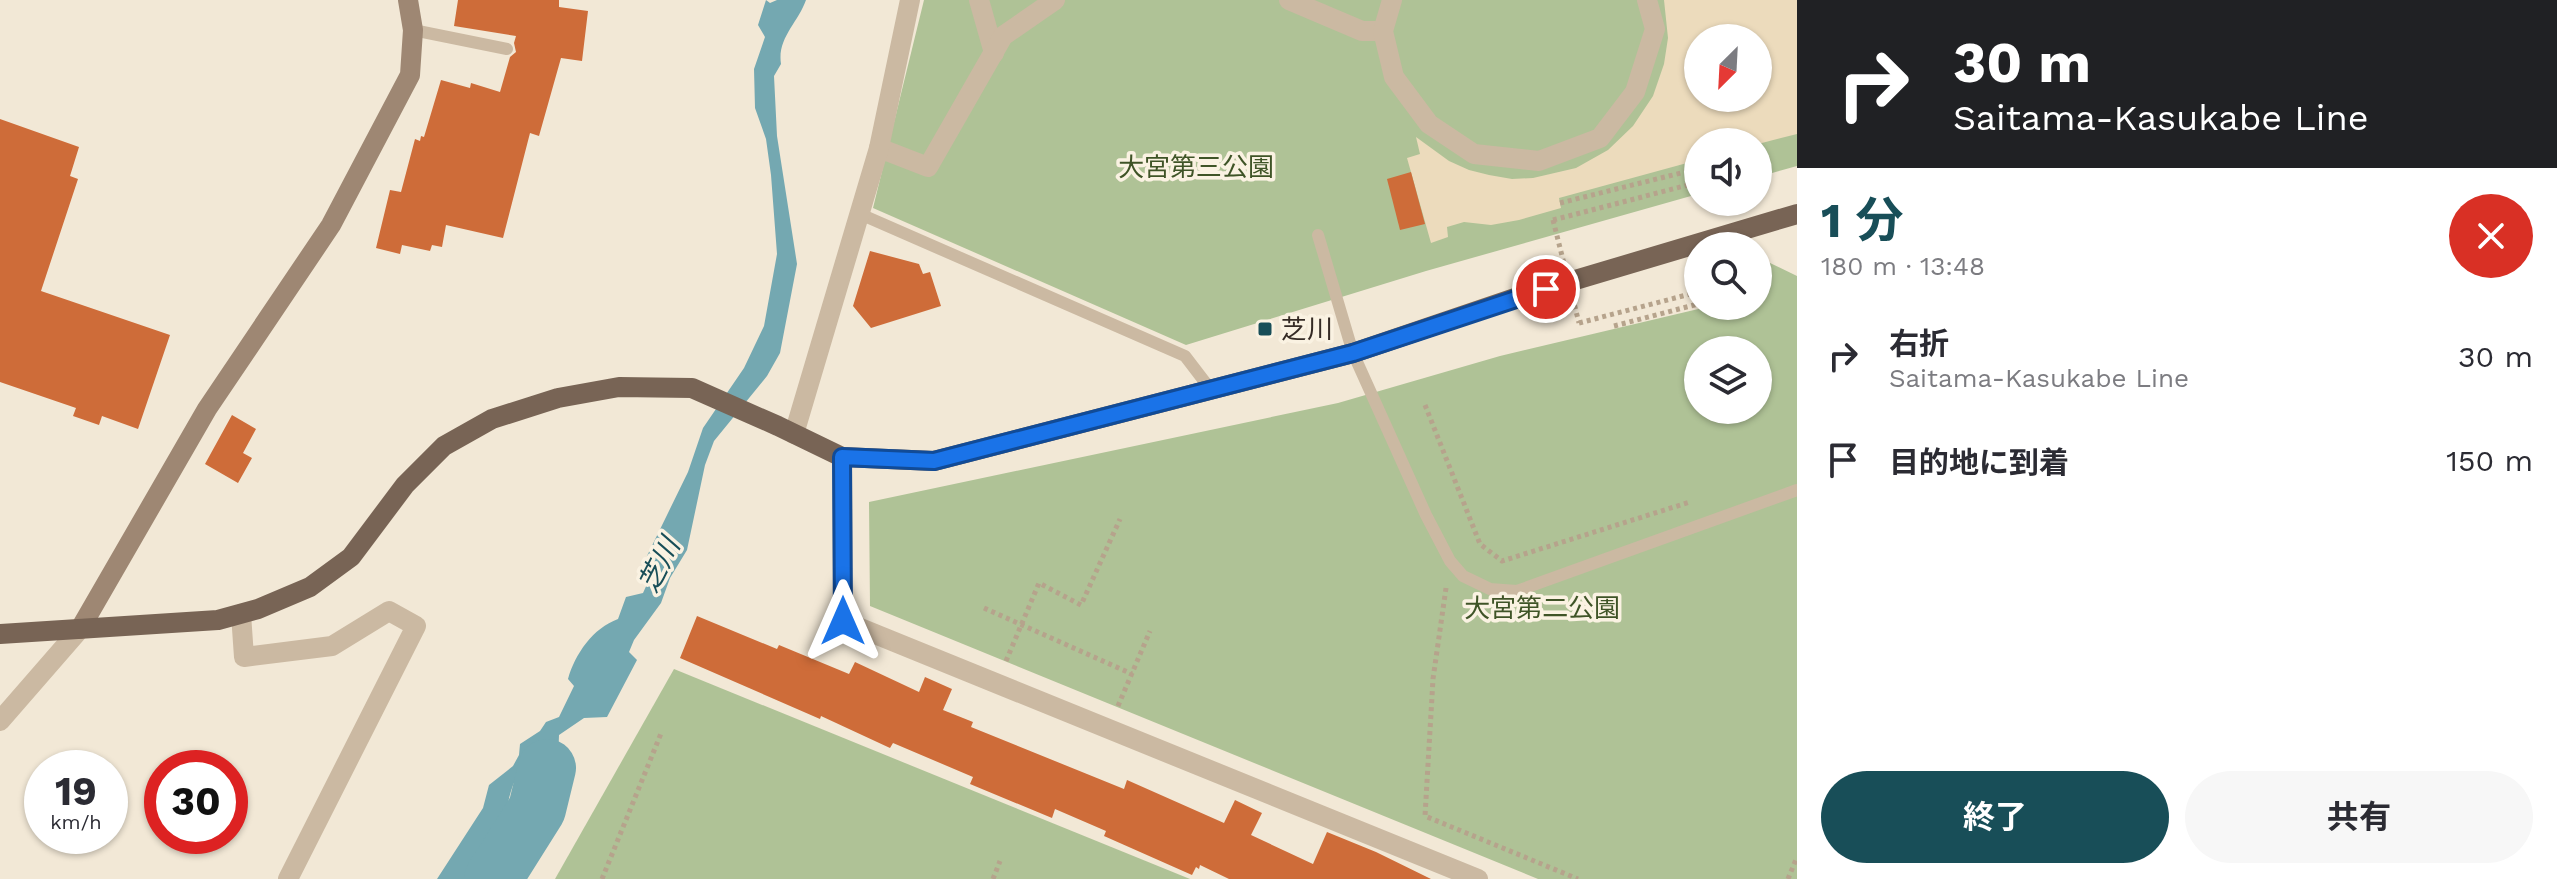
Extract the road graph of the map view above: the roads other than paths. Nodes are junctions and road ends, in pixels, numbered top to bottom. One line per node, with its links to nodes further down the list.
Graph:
1 (407, 0): 8 (street)
2 (910, 0): 12 (street)
3 (979, 0): 11 (street)
4 (1055, 0): 11 (street)
5 (1289, 0): 9 (street)
6 (1392, 0): 9 (street)
7 (1647, 0): 9 (street)
8 (413, 30): 10 (lane); 22 (street)
9 (1383, 31)
10 (507, 49)
11 (994, 53): 12 (street)
12 (879, 148): 13 (street)
13 (860, 214): 17 (lane); 18 (street)
14 (1797, 214): 16 (main road)
15 (1318, 235): 16 (lane)
16 (1353, 353): 17 (main road); 20 (lane)
17 (1211, 390): 19 (main road)
18 (786, 430): 19 (main road); 21 (main road)
19 (842, 457): 26 (street)
20 (1797, 490)
21 (241, 614): 22 (main road); 25 (street)
22 (80, 629): 23 (main road); 24 (street)
23 (0, 634)
24 (0, 721)
25 (288, 879)
26 (1478, 879)

